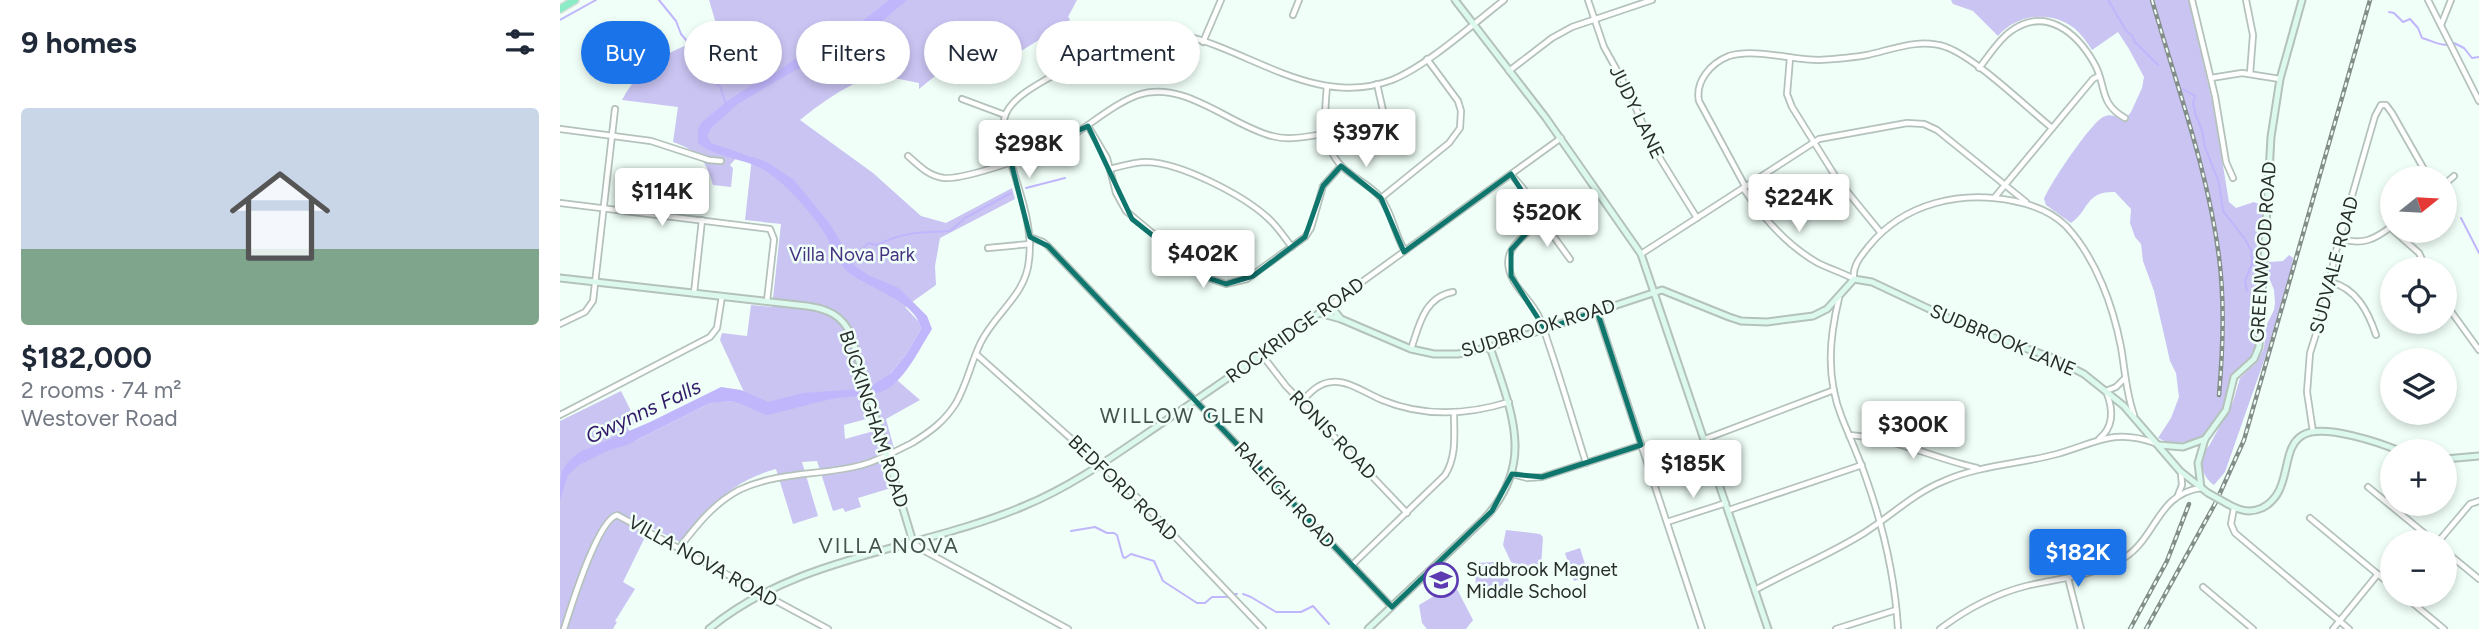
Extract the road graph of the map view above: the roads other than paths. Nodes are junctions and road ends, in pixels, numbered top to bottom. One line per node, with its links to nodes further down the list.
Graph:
1 (575, 0): 13 (highway)
2 (1221, 0): 18 (street)
3 (1299, 0): 14 (street)
4 (1455, 0): 16 (street)
5 (1504, 0): 16 (street)
6 (1587, 0): 15 (street, JUDY LANE)
7 (1652, 0): 15 (street)
8 (2192, 0): 25 (street)
9 (2246, 0): 23 (street)
10 (2302, 0): 26 (street, GREENWOOD ROAD)
11 (2428, 0): 17 (street)
12 (2451, 0): 17 (street)
13 (560, 9)
14 (1293, 15)
15 (1594, 19): 22 (street); 57 (street, JUDY LANE)
16 (1473, 24): 20 (street); 22 (street)
17 (2441, 26): 30 (street)
18 (1203, 42): 28 (street); 32 (street)
19 (1790, 58): 21 (street); 41 (street); 51 (street)
20 (1427, 59): 27 (street); 52 (street)
21 (1979, 68): 24 (street); 36 (street)
22 (1509, 71): 40 (street)
23 (2250, 74): 25 (street); 26 (street)
24 (2099, 76): 34 (street); 36 (street)
25 (2211, 78): 49 (street)
26 (2280, 79): 109 (street, GREENWOOD ROAD)
27 (1377, 84): 28 (street); 33 (street)
28 (1328, 86): 38 (street)
29 (962, 99): 32 (street)
30 (2479, 101)
31 (615, 109): 39 (street)
32 (1005, 115): 44 (street)
33 (1384, 116)
34 (2125, 118)
35 (1088, 126): 38 (street); 44 (street); 47 (street)
36 (2052, 128): 50 (street)
37 (560, 130): 39 (street)
38 (1325, 134): 45 (street)
39 (613, 136): 43 (street); 56 (street)
40 (1561, 138): 48 (street, ROCKRIDGE ROAD); 69 (street)
41 (1814, 142): 50 (street); 51 (street); 60 (street)
42 (908, 156): 44 (street)
43 (721, 161)
44 (1011, 162): 62 (street)
45 (1341, 166): 52 (street); 66 (street)
46 (2422, 166): 63 (street, SUDVALE ROAD)
47 (1110, 169): 66 (street); 66 (street)
48 (1511, 174): 59 (street); 68 (street, ROCKRIDGE ROAD)
49 (2233, 178)
50 (2005, 185): 53 (street); 55 (street)
51 (1744, 187): 57 (street); 73 (street)
52 (1381, 198): 68 (street)
53 (1995, 198): 55 (street); 60 (street)
54 (560, 203): 56 (street)
55 (2031, 205): 97 (street)
56 (604, 208): 58 (street); 74 (street)
57 (1697, 218): 69 (street)
58 (702, 220): 78 (street); 81 (street)
59 (1535, 223): 71 (street); 90 (street)
60 (1881, 233): 73 (street)
61 (2380, 236): 63 (street)
62 (1030, 237): 65 (street); 100 (street, RALEIGH ROAD)
63 (2340, 239): 75 (street, SUDVALE ROAD)
64 (2408, 243): 70 (street)
65 (1030, 244): 67 (street); 95 (street)
66 (1292, 247)
67 (988, 248)
68 (1405, 251): 82 (street, ROCKRIDGE ROAD)
69 (1641, 254): 76 (street)
70 (2421, 257)
71 (1570, 259)
72 (560, 278): 74 (street, BUCKINGHAM ROAD)
73 (1854, 279): 80 (street); 99 (street, SUDBROOK LANE)
74 (596, 282): 78 (street, BUCKINGHAM ROAD); 89 (street)
75 (2330, 282): 91 (street); 106 (street, SUDVALE ROAD)
76 (1656, 291): 83 (street, SUDBROOK ROAD); 84 (street); 108 (street)
77 (1453, 292): 93 (street)
78 (694, 293): 79 (street, BUCKINGHAM ROAD)
79 (722, 296): 81 (street, BUCKINGHAM ROAD); 104 (street)
80 (1839, 297): 84 (street); 86 (street)
81 (767, 301): 114 (street, BUCKINGHAM ROAD)
82 (1330, 305): 85 (street, ROCKRIDGE ROAD); 87 (street, SUDBROOK ROAD)
83 (1597, 311): 90 (street, SUDBROOK ROAD); 111 (street)
84 (1824, 311): 86 (street)
85 (1319, 313): 87 (street, SUDBROOK ROAD); 96 (street, ROCKRIDGE ROAD)
86 (1834, 317): 98 (street)
87 (1341, 319): 93 (street, SUDBROOK ROAD)
88 (2457, 320): 94 (street)
89 (560, 324)
90 (1543, 329): 92 (street, SUDBROOK ROAD); 117 (street)
91 (2376, 335)
92 (1490, 347): 93 (street, SUDBROOK ROAD); 102 (street)
93 (1411, 349)
94 (2479, 350)
95 (976, 354): 114 (street); 118 (street, BEDFORD ROAD)
96 (1262, 355): 100 (street, ROCKRIDGE ROAD); 101 (street, RONIS ROAD)
97 (2125, 378): 99 (street); 105 (street)
98 (1833, 390): 107 (street); 108 (street)
99 (2106, 391): 105 (street, SUDBROOK LANE); 110 (street)
100 (1195, 400): 118 (street, ROCKRIDGE ROAD); 139 (street, RALEIGH ROAD)
101 (1301, 402): 103 (street); 130 (street, RONIS ROAD)
102 (1509, 402): 103 (street); 122 (street)
103 (1454, 413): 130 (street)
104 (560, 415)
105 (2134, 416): 112 (street, SUDBROOK LANE)
106 (2313, 432): 113 (street); 128 (street)
107 (1849, 435): 119 (street); 120 (street)
108 (1705, 439): 127 (street)
109 (2205, 439): 112 (street); 124 (street, GREENWOOD ROAD)
110 (2096, 441): 112 (street); 120 (street)
111 (1642, 445): 117 (street); 132 (street)
112 (2159, 445): 121 (street, SUDBROOK LANE)
113 (2380, 445)
114 (887, 455): 136 (street, BUCKINGHAM ROAD); 137 (street)
115 (2479, 456): 116 (street)
116 (2457, 458)
117 (1586, 463): 122 (street)
118 (1101, 464): 136 (street, ROCKRIDGE ROAD); 154 (street, BEDFORD ROAD)
119 (1862, 465): 129 (street); 133 (street)
120 (1978, 468): 133 (street)
121 (2180, 471): 124 (street, SUDBROOK LANE); 125 (street)
122 (1512, 474): 146 (street)
123 (2368, 487): 134 (street)
124 (2201, 488): 125 (street); 128 (street, SUDBROOK LANE, bridge)
125 (2177, 495): 141 (street)
126 (2477, 501): 135 (street)
127 (1727, 503): 129 (street); 132 (street)
128 (2234, 508): 149 (street)
129 (1730, 510): 144 (street)
130 (1407, 513): 139 (street)
131 (2310, 518): 140 (street)
132 (1667, 522): 156 (street)
133 (1880, 523): 144 (street); 148 (street)
134 (2421, 530)
135 (2448, 530)
136 (912, 542): 145 (street, ROCKRIDGE ROAD); 153 (street)
137 (680, 548): 145 (street, VILLA NOVA ROAD); 150 (street, VILLA NOVA ROAD)
138 (2457, 561): 142 (street)
139 (1352, 565): 146 (street, RALEIGH ROAD)
140 (2378, 574): 149 (street)
141 (2068, 578): 160 (street); 161 (street)
142 (2479, 579)
143 (2203, 587): 162 (street)
144 (1755, 590): 157 (street)
145 (763, 593): 151 (street, ROCKRIDGE ROAD); 152 (street, VILLA NOVA ROAD)
146 (1392, 607): 155 (street)
147 (2417, 607): 165 (street)
148 (1896, 610): 158 (street); 159 (street)
149 (2340, 621): 163 (street); 164 (street)
150 (564, 629)
151 (709, 629)
152 (828, 629)
153 (1068, 629)
154 (1263, 629)
155 (1368, 629)
156 (1702, 629)
157 (1768, 629)
158 (1836, 629)
159 (1898, 629)
160 (1940, 629)
161 (2081, 629)
162 (2253, 629)
163 (2333, 629)
164 (2349, 629)
165 (2444, 629)

